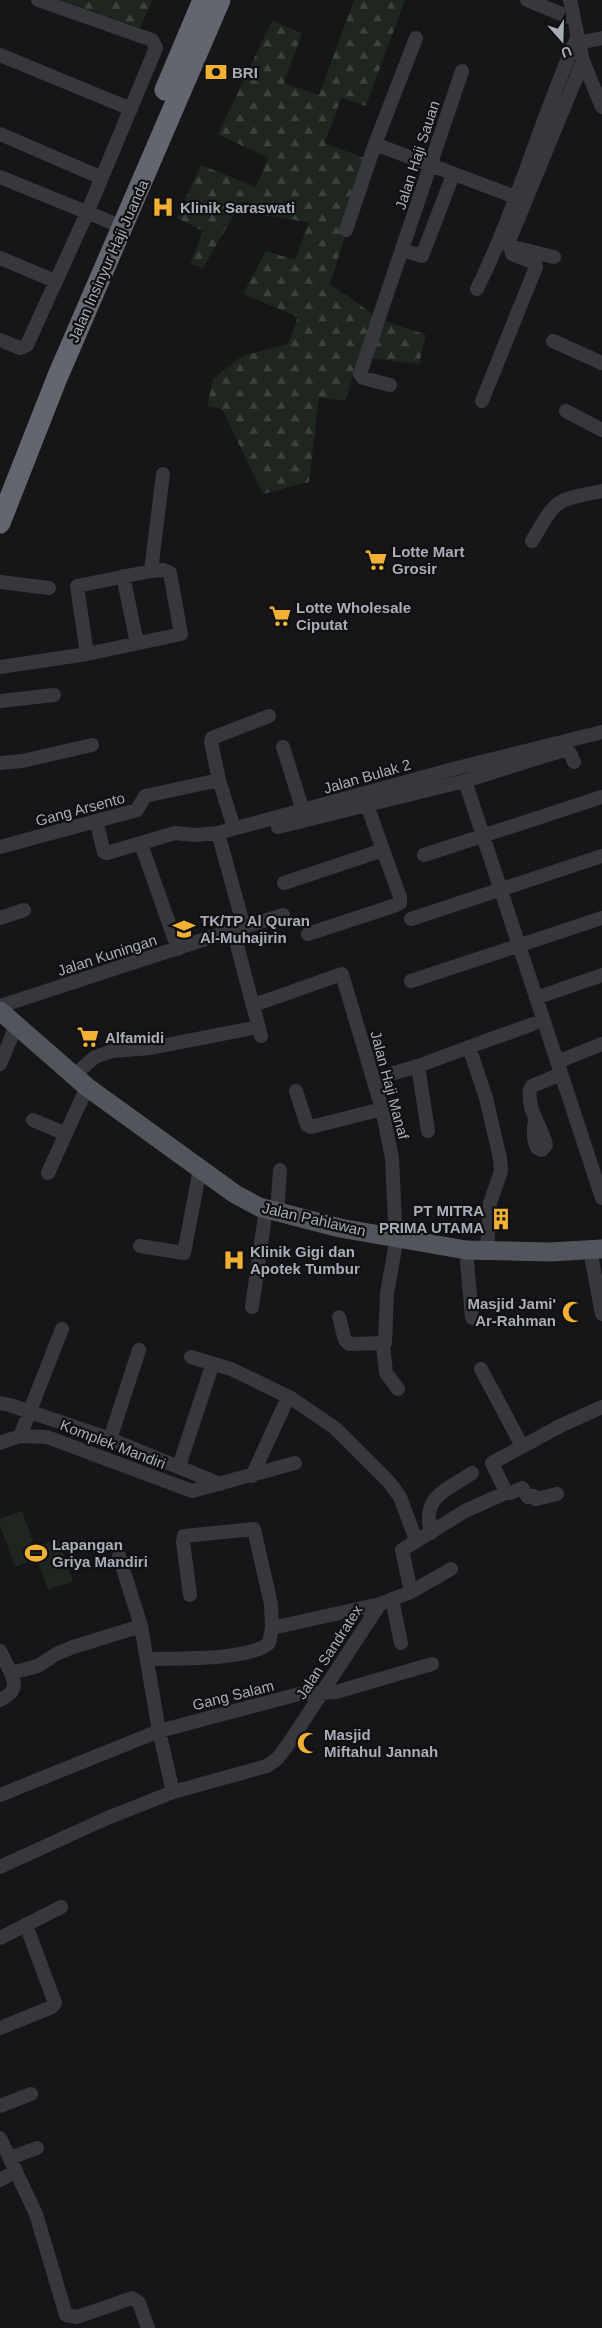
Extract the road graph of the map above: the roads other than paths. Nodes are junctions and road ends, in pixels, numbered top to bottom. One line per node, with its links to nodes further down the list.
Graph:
1 (38, 0): 14 (street)
2 (203, 0): 23 (highway, Jalan Insinyur Haji Juanda)
3 (220, 0): 23 (highway, Jalan Insinyur Haji Juanda)
4 (527, 0): 6 (street)
5 (570, 0): 6 (street)
6 (574, 18): 9 (street)
7 (416, 38): 16 (street)
8 (602, 38): 9 (street)
9 (578, 40): 11 (street); 21 (street)
10 (0, 55): 14 (street)
11 (582, 61): 13 (street); 27 (street)
12 (462, 71): 17 (street, Jalan Haji Sauan)
13 (602, 104)
14 (131, 110): 20 (street)
15 (0, 134): 20 (street)
16 (375, 144): 17 (street); 24 (street)
17 (431, 166): 18 (street); 26 (street, Jalan Haji Sauan)
18 (453, 174): 21 (street); 26 (street)
19 (0, 177): 22 (street)
20 (102, 178): 22 (street)
21 (514, 197): 25 (street)
22 (87, 213): 23 (street); 29 (street)
23 (116, 225): 39 (highway, Jalan Insinyur Haji Juanda); 41 (highway, Jalan Insinyur Haji Juanda)
24 (346, 230)
25 (497, 249): 30 (street); 35 (street)
26 (402, 250): 34 (street, Jalan Haji Sauan)
27 (554, 257)
28 (0, 258): 29 (street)
29 (55, 281): 31 (street)
30 (478, 289)
31 (0, 340)
32 (553, 340): 33 (street)
33 (602, 363)
34 (390, 385)
35 (482, 401)
36 (566, 411): 37 (street)
37 (602, 430)
38 (163, 474): 43 (street)
39 (0, 487)
40 (602, 491): 42 (street)
41 (0, 523)
42 (532, 541)
43 (151, 571): 44 (street); 47 (street)
44 (123, 576): 47 (street); 48 (street)
45 (0, 582): 46 (street)
46 (49, 588)
47 (137, 643): 48 (street)
48 (88, 654): 49 (street)
49 (0, 667)
50 (54, 696): 51 (street)
51 (0, 701)
52 (268, 716): 58 (street)
53 (602, 732): 62 (street, Jalan Bulak 2)
54 (92, 745): 57 (street)
55 (283, 747): 62 (street)
56 (574, 762): 59 (street)
57 (0, 763)
58 (219, 780): 63 (street, Gang Arsento); 64 (street)
59 (465, 780): 61 (street); 67 (street)
60 (602, 797): 67 (street)
61 (367, 806): 65 (street); 70 (street)
62 (303, 811): 64 (street, Jalan Bulak 2)
63 (96, 821): 68 (street, Jalan Bulak 2); 69 (street, Gang Arsento)
64 (234, 828): 66 (street, Jalan Bulak 2)
65 (278, 828)
66 (218, 833): 68 (street, Jalan Bulak 2); 80 (street)
67 (483, 834): 71 (street); 74 (street)
68 (141, 844): 83 (street)
69 (0, 847)
70 (383, 850): 73 (street); 81 (street)
71 (424, 855)
72 (602, 856): 74 (street)
73 (284, 883)
74 (501, 890): 79 (street); 82 (street)
75 (24, 910): 77 (street)
76 (283, 915): 80 (street, Jalan Kuningan)
77 (0, 918)
78 (602, 918): 82 (street)
79 (411, 919)
80 (238, 929): 83 (street, Jalan Kuningan); 87 (street)
81 (308, 934)
82 (519, 946): 85 (street); 86 (street)
83 (178, 949): 88 (street, Jalan Kuningan)
84 (602, 975): 86 (street)
85 (411, 981)
86 (536, 998): 94 (street)
87 (254, 1005): 96 (street); 98 (street, Jalan Haji Manaf)
88 (4, 1014): 92 (street); 96 (main road, Jalan Pahlawan)
89 (533, 1024): 91 (street)
90 (602, 1044): 94 (street)
91 (469, 1047): 93 (street); 112 (street)
92 (0, 1064)
93 (418, 1066): 95 (street); 101 (street)
94 (559, 1068): 100 (street); 106 (street)
95 (394, 1073)
96 (80, 1082): 102 (street); 103 (main road, Jalan Pahlawan)
97 (296, 1091): 98 (street)
98 (382, 1109): 108 (street, Jalan Haji Manaf)
99 (33, 1120): 102 (street)
100 (535, 1121)
101 (428, 1131)
102 (66, 1134): 105 (street)
103 (200, 1169): 107 (main road, Jalan Pahlawan); 109 (street)
104 (280, 1170): 107 (street)
105 (48, 1172)
106 (602, 1198)
107 (272, 1211): 108 (main road, Jalan Pahlawan); 113 (street)
108 (396, 1236): 111 (main road, Jalan Pahlawan); 118 (street, Jalan Haji Manaf)
109 (140, 1246)
110 (598, 1246): 112 (main road, Jalan Pahlawan); 114 (street)
111 (466, 1250): 112 (main road, Jalan Pahlawan); 116 (street)
112 (487, 1250)
113 (252, 1307)
114 (602, 1314)
115 (339, 1317): 118 (street)
116 (472, 1318)
117 (62, 1329): 127 (street)
118 (383, 1345): 123 (street, Jalan Haji Manaf)
119 (139, 1350): 129 (street, Komplek Mandiri)
120 (191, 1357): 140 (street)
121 (481, 1369): 131 (street)
122 (210, 1372): 133 (street, Komplek Mandiri)
123 (398, 1389)
124 (0, 1403): 127 (street, Komplek Mandiri)
125 (285, 1404): 135 (street)
126 (602, 1407): 131 (street)
127 (31, 1412): 128 (street); 129 (street, Komplek Mandiri)
128 (20, 1436): 130 (street, Komplek Mandiri); 136 (street, Komplek Mandiri)
129 (110, 1439): 133 (street, Komplek Mandiri)
130 (0, 1443)
131 (522, 1446): 137 (street)
132 (295, 1463): 135 (street)
133 (179, 1466): 136 (street, Komplek Mandiri)
134 (472, 1473): 139 (street)
135 (252, 1476): 136 (street)
136 (220, 1484)
137 (504, 1493): 138 (street); 139 (street)
138 (557, 1494)
139 (431, 1533): 140 (street)
140 (416, 1540): 143 (street)
141 (119, 1556): 146 (street)
142 (451, 1569): 143 (street)
143 (411, 1592): 145 (street)
144 (190, 1595): 147 (street)
145 (386, 1602): 147 (street, Jalan Sandratex); 148 (street); 153 (street, Jalan Sandratex)
146 (140, 1626): 150 (street); 152 (street)
147 (272, 1628): 150 (street)
148 (401, 1644)
149 (0, 1651): 152 (street)
150 (147, 1659): 155 (street)
151 (432, 1664): 153 (street, Gang Salam)
152 (11, 1673): 154 (street)
153 (322, 1692): 155 (street, Gang Salam); 156 (street, Jalan Sandratex)
154 (0, 1700)
155 (159, 1731): 156 (street); 157 (street, Gang Salam)
156 (174, 1792): 158 (street, Jalan Sandratex)
157 (0, 1795)
158 (0, 1867)
159 (61, 1907): 160 (street)
160 (26, 1925): 161 (street); 162 (street)
161 (0, 1938)
162 (0, 2028)
163 (31, 2094): 164 (street)
164 (0, 2106)
165 (0, 2138): 167 (street)
166 (37, 2148): 167 (street)
167 (13, 2164): 168 (street); 169 (street)
168 (0, 2180)
169 (148, 2328)

